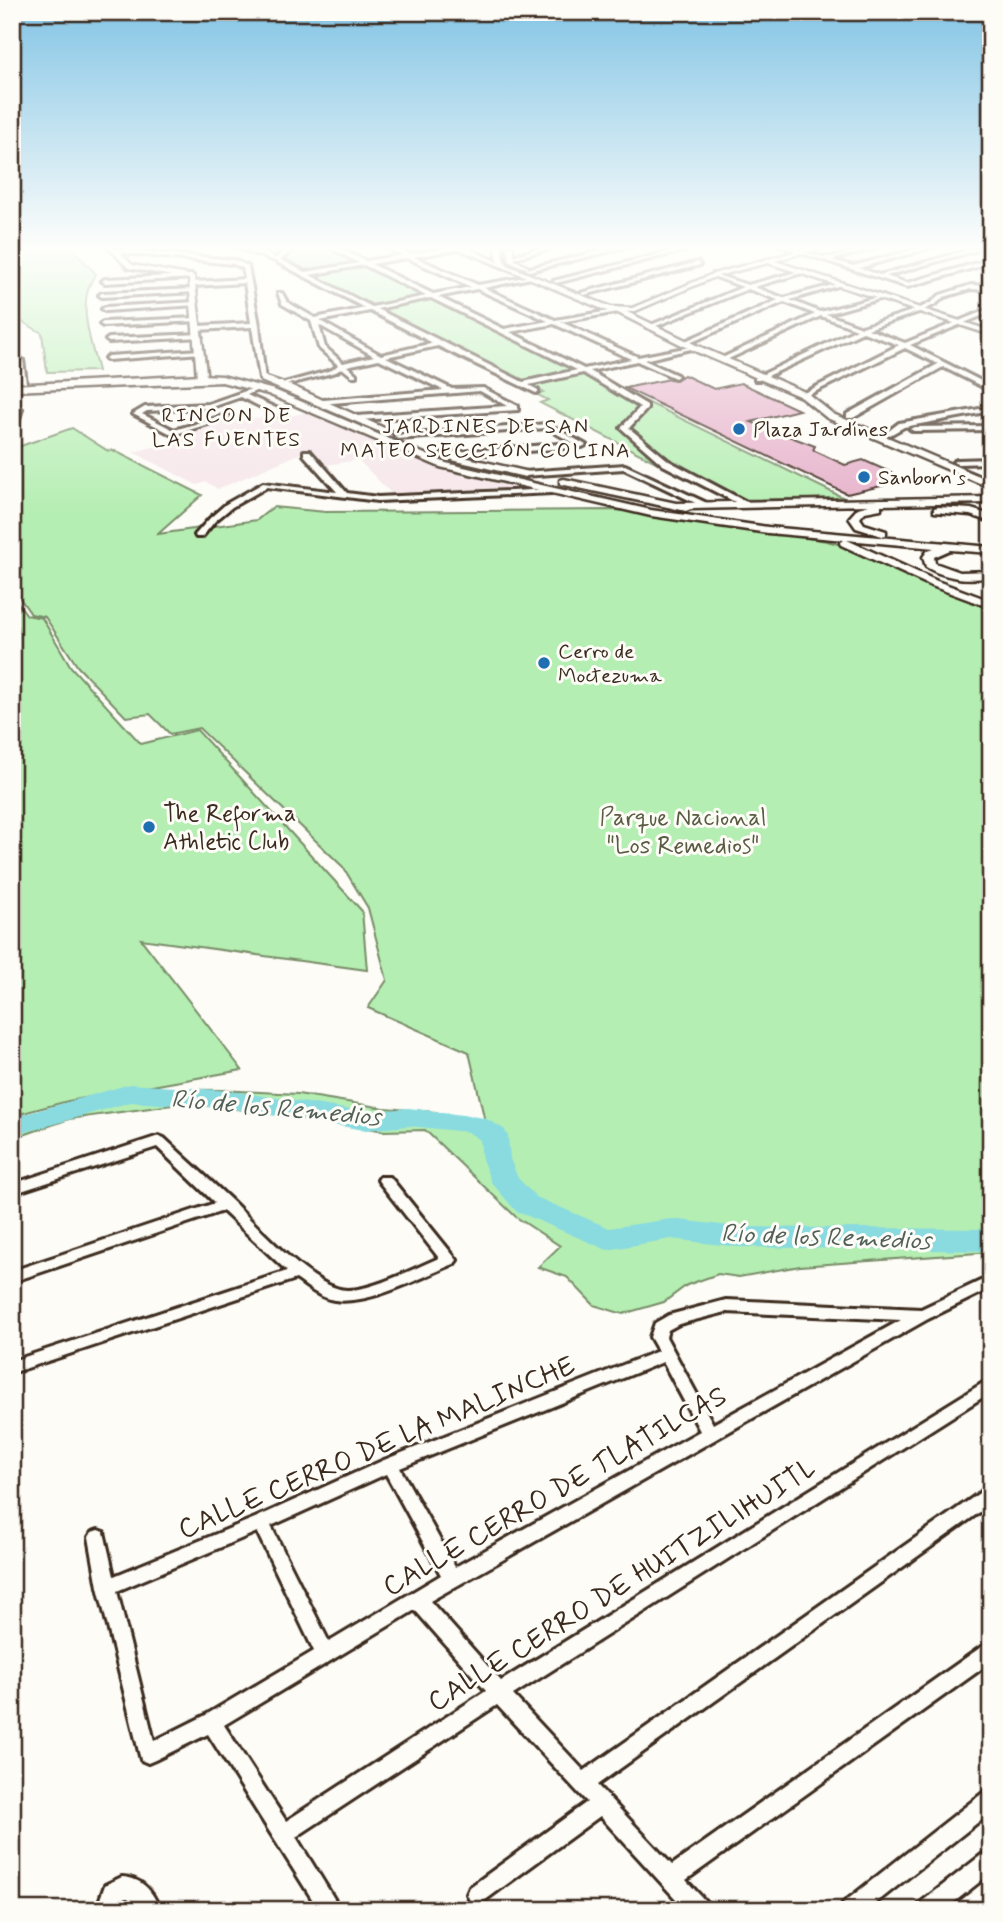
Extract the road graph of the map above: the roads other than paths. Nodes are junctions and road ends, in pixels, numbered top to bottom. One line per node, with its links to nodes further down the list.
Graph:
1 (141, 336): 15 (street)
2 (199, 336): 19 (street)
3 (257, 336): 35 (street)
4 (319, 336): 26 (street)
5 (342, 336): 21 (street)
6 (423, 336): 16 (street)
7 (513, 336): 27 (street)
8 (587, 336): 23 (street)
9 (668, 336): 17 (main road)
10 (709, 336): 17 (street)
11 (774, 336): 24 (street)
12 (848, 336): 32 (street)
13 (881, 336): 18 (street)
14 (928, 336): 18 (street)
15 (109, 340)
16 (439, 344): 21 (street); 36 (street)
17 (689, 345): 23 (street); 24 (main road)
18 (905, 345): 25 (street); 43 (street)
19 (200, 352): 22 (street); 28 (street)
20 (12, 357): 34 (street)
21 (380, 357): 26 (street); 40 (street)
22 (108, 358)
23 (640, 359): 27 (street); 30 (street)
24 (722, 360): 32 (main road)
25 (943, 364): 38 (street); 50 (street)
26 (342, 365): 29 (street); 39 (street)
27 (583, 372): 36 (street); 68 (street)
28 (202, 375): 31 (main road); 35 (main road)
29 (354, 375)
30 (675, 376)
31 (161, 377): 34 (main road); 37 (main road)
32 (759, 377): 43 (main road); 45 (main road)
33 (12, 382): 34 (main road)
34 (24, 382)
35 (261, 384): 39 (main road); 42 (street)
36 (522, 384): 41 (street)
37 (12, 388)
38 (991, 389)
39 (283, 390): 44 (main road); 63 (main road)
40 (450, 391): 44 (street); 51 (street)
41 (536, 391)
42 (242, 395): 47 (street); 49 (street)
43 (804, 395): 45 (main road)
44 (323, 402): 51 (main road)
45 (819, 405): 50 (main road); 62 (main road)
46 (12, 407): 53 (street)
47 (209, 407): 47 (street)
48 (991, 409): 55 (street)
49 (284, 415)
50 (850, 415): 55 (main road)
51 (360, 418): 56 (main road)
52 (548, 426): 56 (street); 58 (street)
53 (12, 428)
54 (991, 428): 55 (street)
55 (892, 431): 60 (main road)
56 (398, 437): 58 (main road)
57 (307, 453): 64 (street)
58 (445, 456): 61 (main road)
59 (991, 461): 60 (street)
60 (957, 462): 62 (main road)
61 (524, 474): 67 (street); 69 (main road)
62 (988, 481): 65 (main road)
63 (552, 491): 64 (street); 72 (main road)
64 (344, 494): 73 (street)
65 (973, 500): 66 (main road); 68 (main road); 70 (main road)
66 (991, 500)
67 (707, 505): 68 (main road); 69 (main road)
68 (748, 505)
69 (675, 506): 74 (main road)
70 (936, 509): 71 (main road); 74 (main road)
71 (991, 519)
72 (812, 534): 77 (main road); 80 (main road)
73 (198, 535)
74 (894, 536): 76 (main road)
75 (991, 542): 76 (main road)
76 (970, 544): 77 (main road); 78 (main road)
77 (955, 547): 79 (main road)
78 (991, 550)
79 (991, 574)
80 (991, 605)
81 (384, 1180): 84 (street)
82 (12, 1189): 83 (street)
83 (227, 1204): 84 (street); 85 (street)
84 (298, 1273): 89 (street)
85 (12, 1277)
86 (991, 1281): 87 (street, CALLE CERRO DE TLATILCAS)
87 (923, 1315): 88 (street); 91 (street, CALLE CERRO DE TLATILCAS)
88 (666, 1354): 91 (street); 92 (street, CALLE CERRO DE LA MALINCHE)
89 (12, 1367)
90 (991, 1384): 101 (street, CALLE CERRO DE HUITZILIHUITL)
91 (710, 1434): 96 (street, CALLE CERRO DE TLATILCAS)
92 (390, 1465): 94 (street, CALLE CERRO DE LA MALINCHE); 96 (street)
93 (991, 1494): 103 (street)
94 (261, 1523): 97 (street, CALLE CERRO DE LA MALINCHE); 100 (street)
95 (98, 1537): 97 (street)
96 (452, 1578): 98 (street, CALLE CERRO DE TLATILCAS)
97 (107, 1587): 102 (street, CALLE CERRO DE TLATILCAS)
98 (418, 1599): 100 (street, CALLE CERRO DE TLATILCAS); 101 (street)
99 (991, 1651): 108 (street)
100 (325, 1654): 102 (street, CALLE CERRO DE TLATILCAS)
101 (499, 1693): 103 (street); 106 (street, CALLE CERRO DE HUITZILIHUITL)
102 (211, 1722): 106 (street)
103 (584, 1783): 105 (street)
104 (991, 1799): 114 (street)
105 (602, 1803): 108 (street); 109 (street)
106 (282, 1835): 112 (street)
107 (991, 1860): 115 (street)
108 (671, 1878): 113 (street)
109 (477, 1894)
110 (106, 1910): 111 (street)
111 (150, 1910)
112 (331, 1910)
113 (700, 1910)
114 (850, 1910)
115 (927, 1910)

